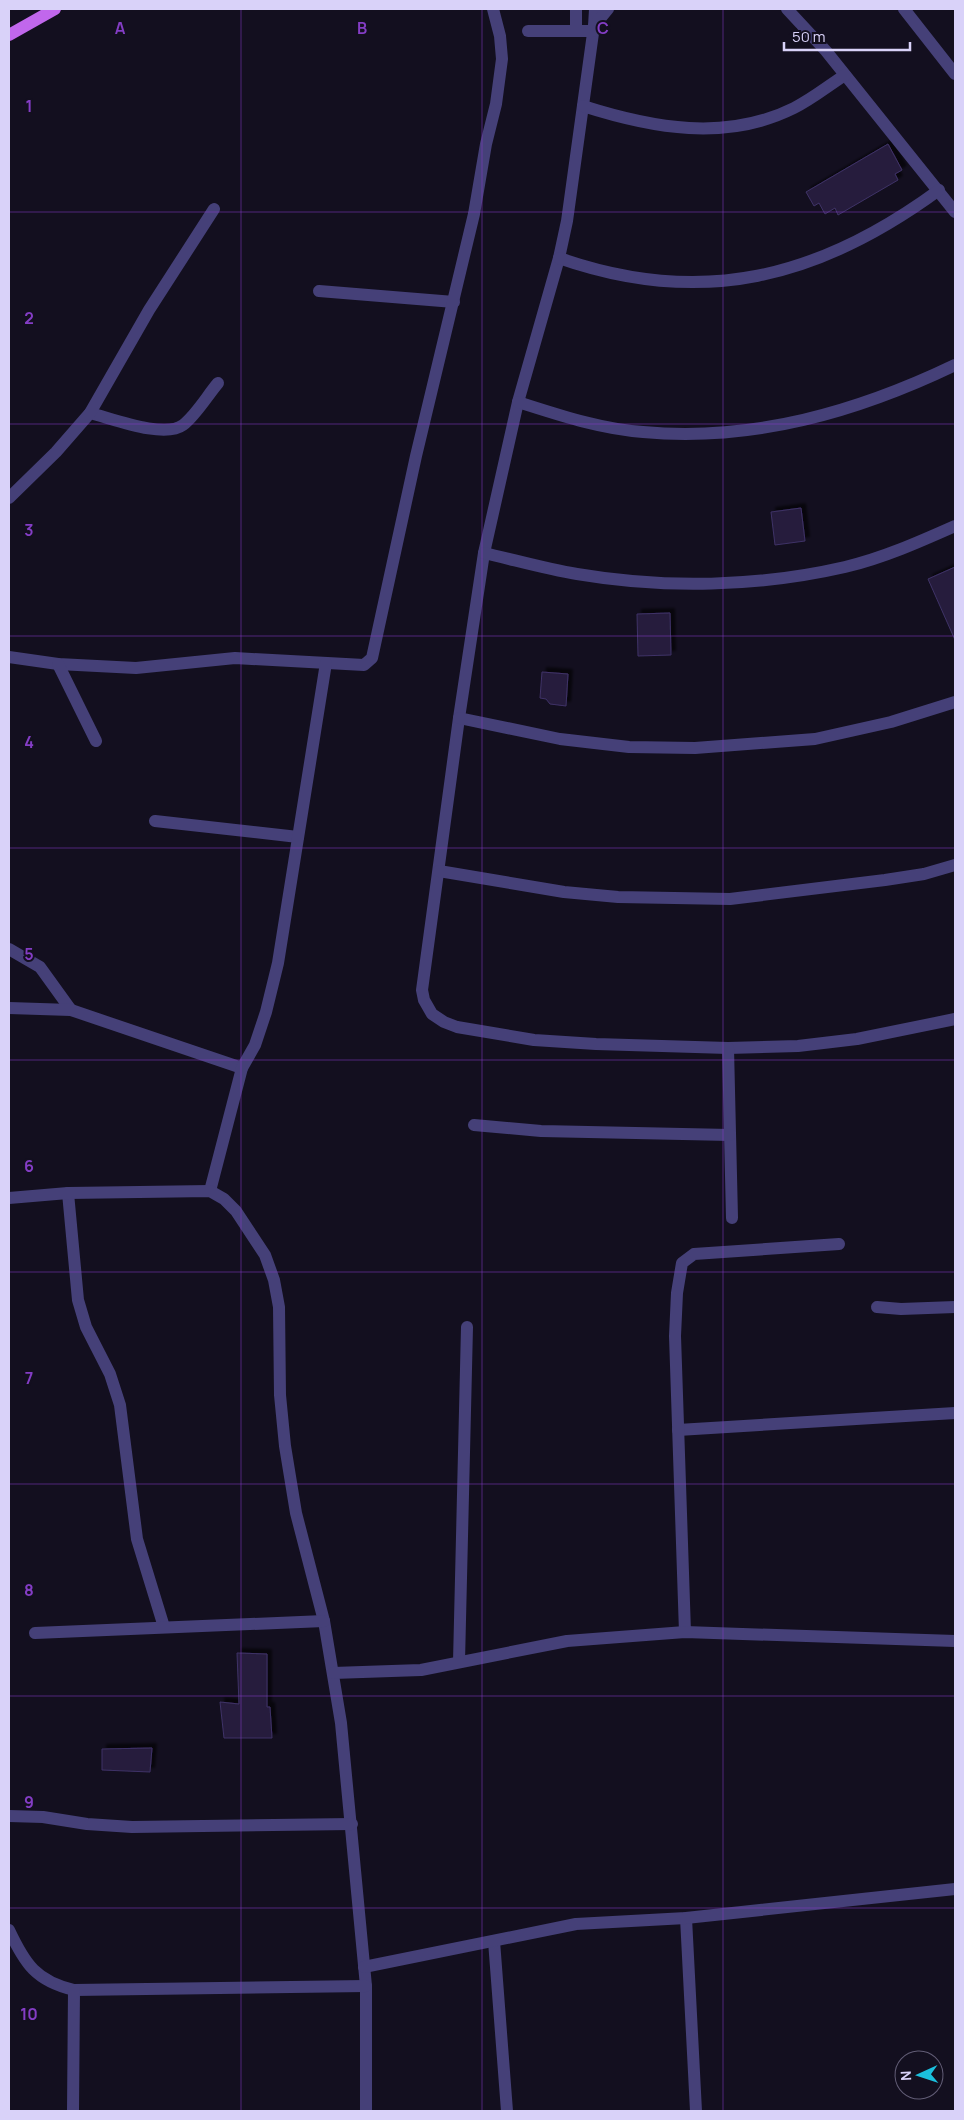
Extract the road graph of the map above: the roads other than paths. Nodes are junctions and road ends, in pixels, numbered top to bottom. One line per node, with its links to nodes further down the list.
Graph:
1 (55, 9): 11 (main road)
2 (493, 9): 20 (street)
3 (576, 9): 10 (street)
4 (595, 9): 8 (street)
5 (608, 9): 8 (street)
6 (787, 9): 12 (street)
7 (904, 9): 13 (street)
8 (594, 29): 10 (street); 14 (street)
9 (528, 31): 10 (street)
10 (576, 31)
11 (9, 35)
12 (845, 74): 14 (street); 15 (street)
13 (955, 74)
14 (583, 106): 18 (street)
15 (939, 190): 17 (street); 18 (street)
16 (214, 209): 24 (street)
17 (955, 212)
18 (559, 258): 23 (street)
19 (319, 291): 20 (street)
20 (454, 302): 29 (street)
21 (955, 364): 23 (street)
22 (218, 383): 24 (street)
23 (518, 402): 27 (street)
24 (90, 413): 25 (street)
25 (9, 498)
26 (955, 526): 27 (street)
27 (484, 553): 32 (street)
28 (9, 657): 30 (street)
29 (326, 663): 30 (street); 35 (street)
30 (58, 664): 33 (street)
31 (955, 702): 32 (street)
32 (459, 718): 37 (street)
33 (96, 741)
34 (155, 821): 35 (street)
35 (298, 837): 43 (street)
36 (955, 865): 37 (street)
37 (439, 871): 42 (street)
38 (9, 949): 40 (street)
39 (9, 1008): 40 (street)
40 (71, 1010): 43 (street)
41 (955, 1020): 42 (street)
42 (728, 1048): 45 (street)
43 (242, 1068): 46 (street)
44 (474, 1125): 45 (street)
45 (730, 1135): 49 (street)
46 (210, 1192): 47 (street); 56 (street)
47 (68, 1193): 48 (street); 57 (street)
48 (9, 1198)
49 (732, 1218)
50 (839, 1244): 55 (street)
51 (877, 1307): 52 (street)
52 (955, 1307)
53 (467, 1327): 61 (street)
54 (955, 1413): 55 (street)
55 (678, 1430): 58 (street)
56 (324, 1621): 57 (street); 62 (street)
57 (164, 1627): 59 (street)
58 (685, 1632): 60 (street); 61 (street)
59 (35, 1633)
60 (955, 1641)
61 (459, 1662): 62 (street)
62 (333, 1673): 64 (street)
63 (9, 1816): 64 (street)
64 (352, 1824): 69 (street)
65 (955, 1889): 66 (street)
66 (686, 1918): 68 (street); 75 (street)
67 (9, 1930): 71 (street)
68 (494, 1941): 69 (street); 74 (street)
69 (364, 1967): 70 (street)
70 (366, 1986): 71 (street); 73 (street)
71 (74, 1990): 72 (street)
72 (73, 2111)
73 (366, 2111)
74 (507, 2111)
75 (696, 2111)

